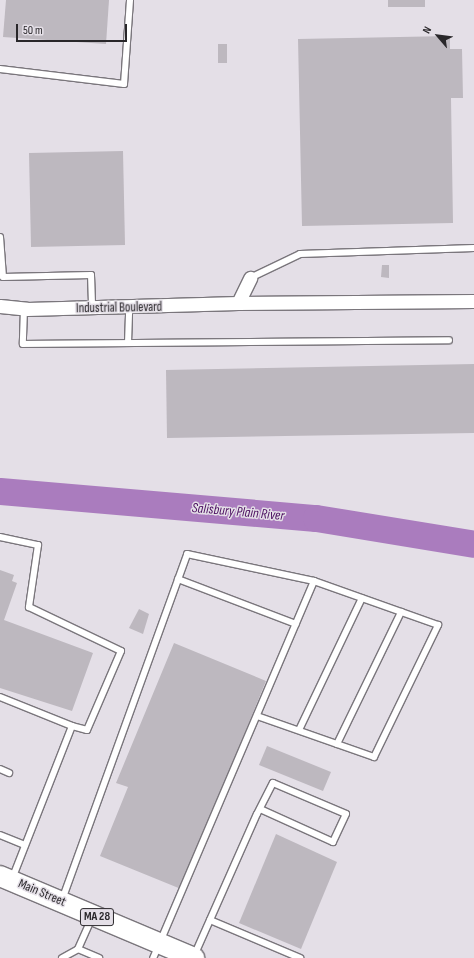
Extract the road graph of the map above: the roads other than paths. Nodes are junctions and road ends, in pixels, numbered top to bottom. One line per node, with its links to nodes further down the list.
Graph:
1 (130, 0): 2 (lane)
2 (0, 69)
3 (0, 237): 5 (lane)
4 (474, 248): 6 (lane)
5 (2, 276): 10 (lane)
6 (250, 278): 8 (street)
7 (474, 301): 8 (street, Industrial Boulevard)
8 (238, 303): 11 (street, Industrial Boulevard)
9 (0, 306): 12 (street, Industrial Boulevard)
10 (92, 308): 11 (street, Industrial Boulevard); 12 (street, Industrial Boulevard)
11 (130, 308): 14 (lane)
12 (24, 309): 14 (lane)
13 (449, 340): 14 (lane)
14 (128, 343)
15 (0, 537): 23 (lane)
16 (178, 579): 17 (lane); 20 (lane); 32 (lane)
17 (314, 581): 18 (lane); 20 (lane)
18 (362, 598): 19 (lane); 24 (lane)
19 (401, 612): 25 (lane); 25 (lane)
20 (296, 624): 22 (lane)
21 (0, 697): 23 (lane)
22 (257, 716): 24 (lane); 36 (lane)
23 (72, 726): 30 (lane)
24 (299, 730): 25 (lane)
25 (337, 744)
26 (0, 769): 27 (lane)
27 (9, 773)
28 (260, 809): 28 (lane); 34 (lane)
29 (0, 836): 30 (lane)
30 (25, 845): 31 (lane)
31 (5, 878): 32 (main road, Main Street / MA 28)
32 (62, 902): 33 (main road, Main Street / MA 28)
33 (93, 915): 35 (lane); 36 (main road, Main Street / MA 28)
34 (210, 920): 39 (lane); 40 (lane)
35 (78, 949): 37 (lane); 38 (lane)
36 (157, 951): 39 (main road, Main Street / MA 28)
37 (62, 958)
38 (99, 958)
39 (194, 958)
40 (300, 958)

